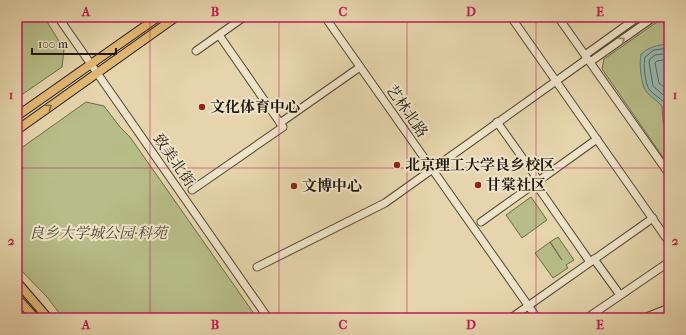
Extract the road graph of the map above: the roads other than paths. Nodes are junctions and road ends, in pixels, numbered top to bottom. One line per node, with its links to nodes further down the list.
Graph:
1 (58, 17): 13 (street, 致美北街)
2 (158, 17): 13 (main road)
3 (176, 17): 15 (main road)
4 (244, 17): 10 (street)
5 (325, 17): 14 (street, 艺林北路)
6 (511, 17): 16 (street)
7 (558, 17): 12 (street)
8 (638, 17): 12 (street)
9 (654, 17): 12 (street, one-way to 9)
10 (219, 35): 11 (street); 19 (street)
11 (196, 51)
12 (587, 58): 16 (street); 23 (street)
13 (91, 64): 15 (street, 致美北街); 17 (main road)
14 (360, 67): 19 (street); 22 (street, 艺林北路)
15 (97, 73): 20 (main road, one-way to 15); 39 (street, 致美北街)
16 (556, 80): 18 (street); 21 (street)
17 (17, 116)
18 (497, 122): 22 (street); 24 (street)
19 (280, 123): 25 (street)
20 (17, 130)
21 (597, 139): 24 (street); 26 (street)
22 (432, 169): 31 (street); 35 (street, 艺林北路)
23 (669, 174)
24 (537, 182): 27 (street); 29 (street)
25 (192, 190)
26 (653, 218): 28 (street); 29 (street)
27 (480, 222)
28 (669, 242)
29 (592, 261): 33 (street); 35 (street)
30 (669, 262): 33 (street)
31 (257, 267)
32 (17, 282): 38 (main road)
33 (620, 295): 42 (street)
34 (17, 298): 37 (main road)
35 (528, 306): 40 (street); 41 (street, 艺林北路)
36 (669, 308): 43 (street)
37 (35, 318)
38 (48, 318)
39 (268, 318)
40 (511, 318)
41 (537, 318)
42 (587, 318)
43 (644, 318)

